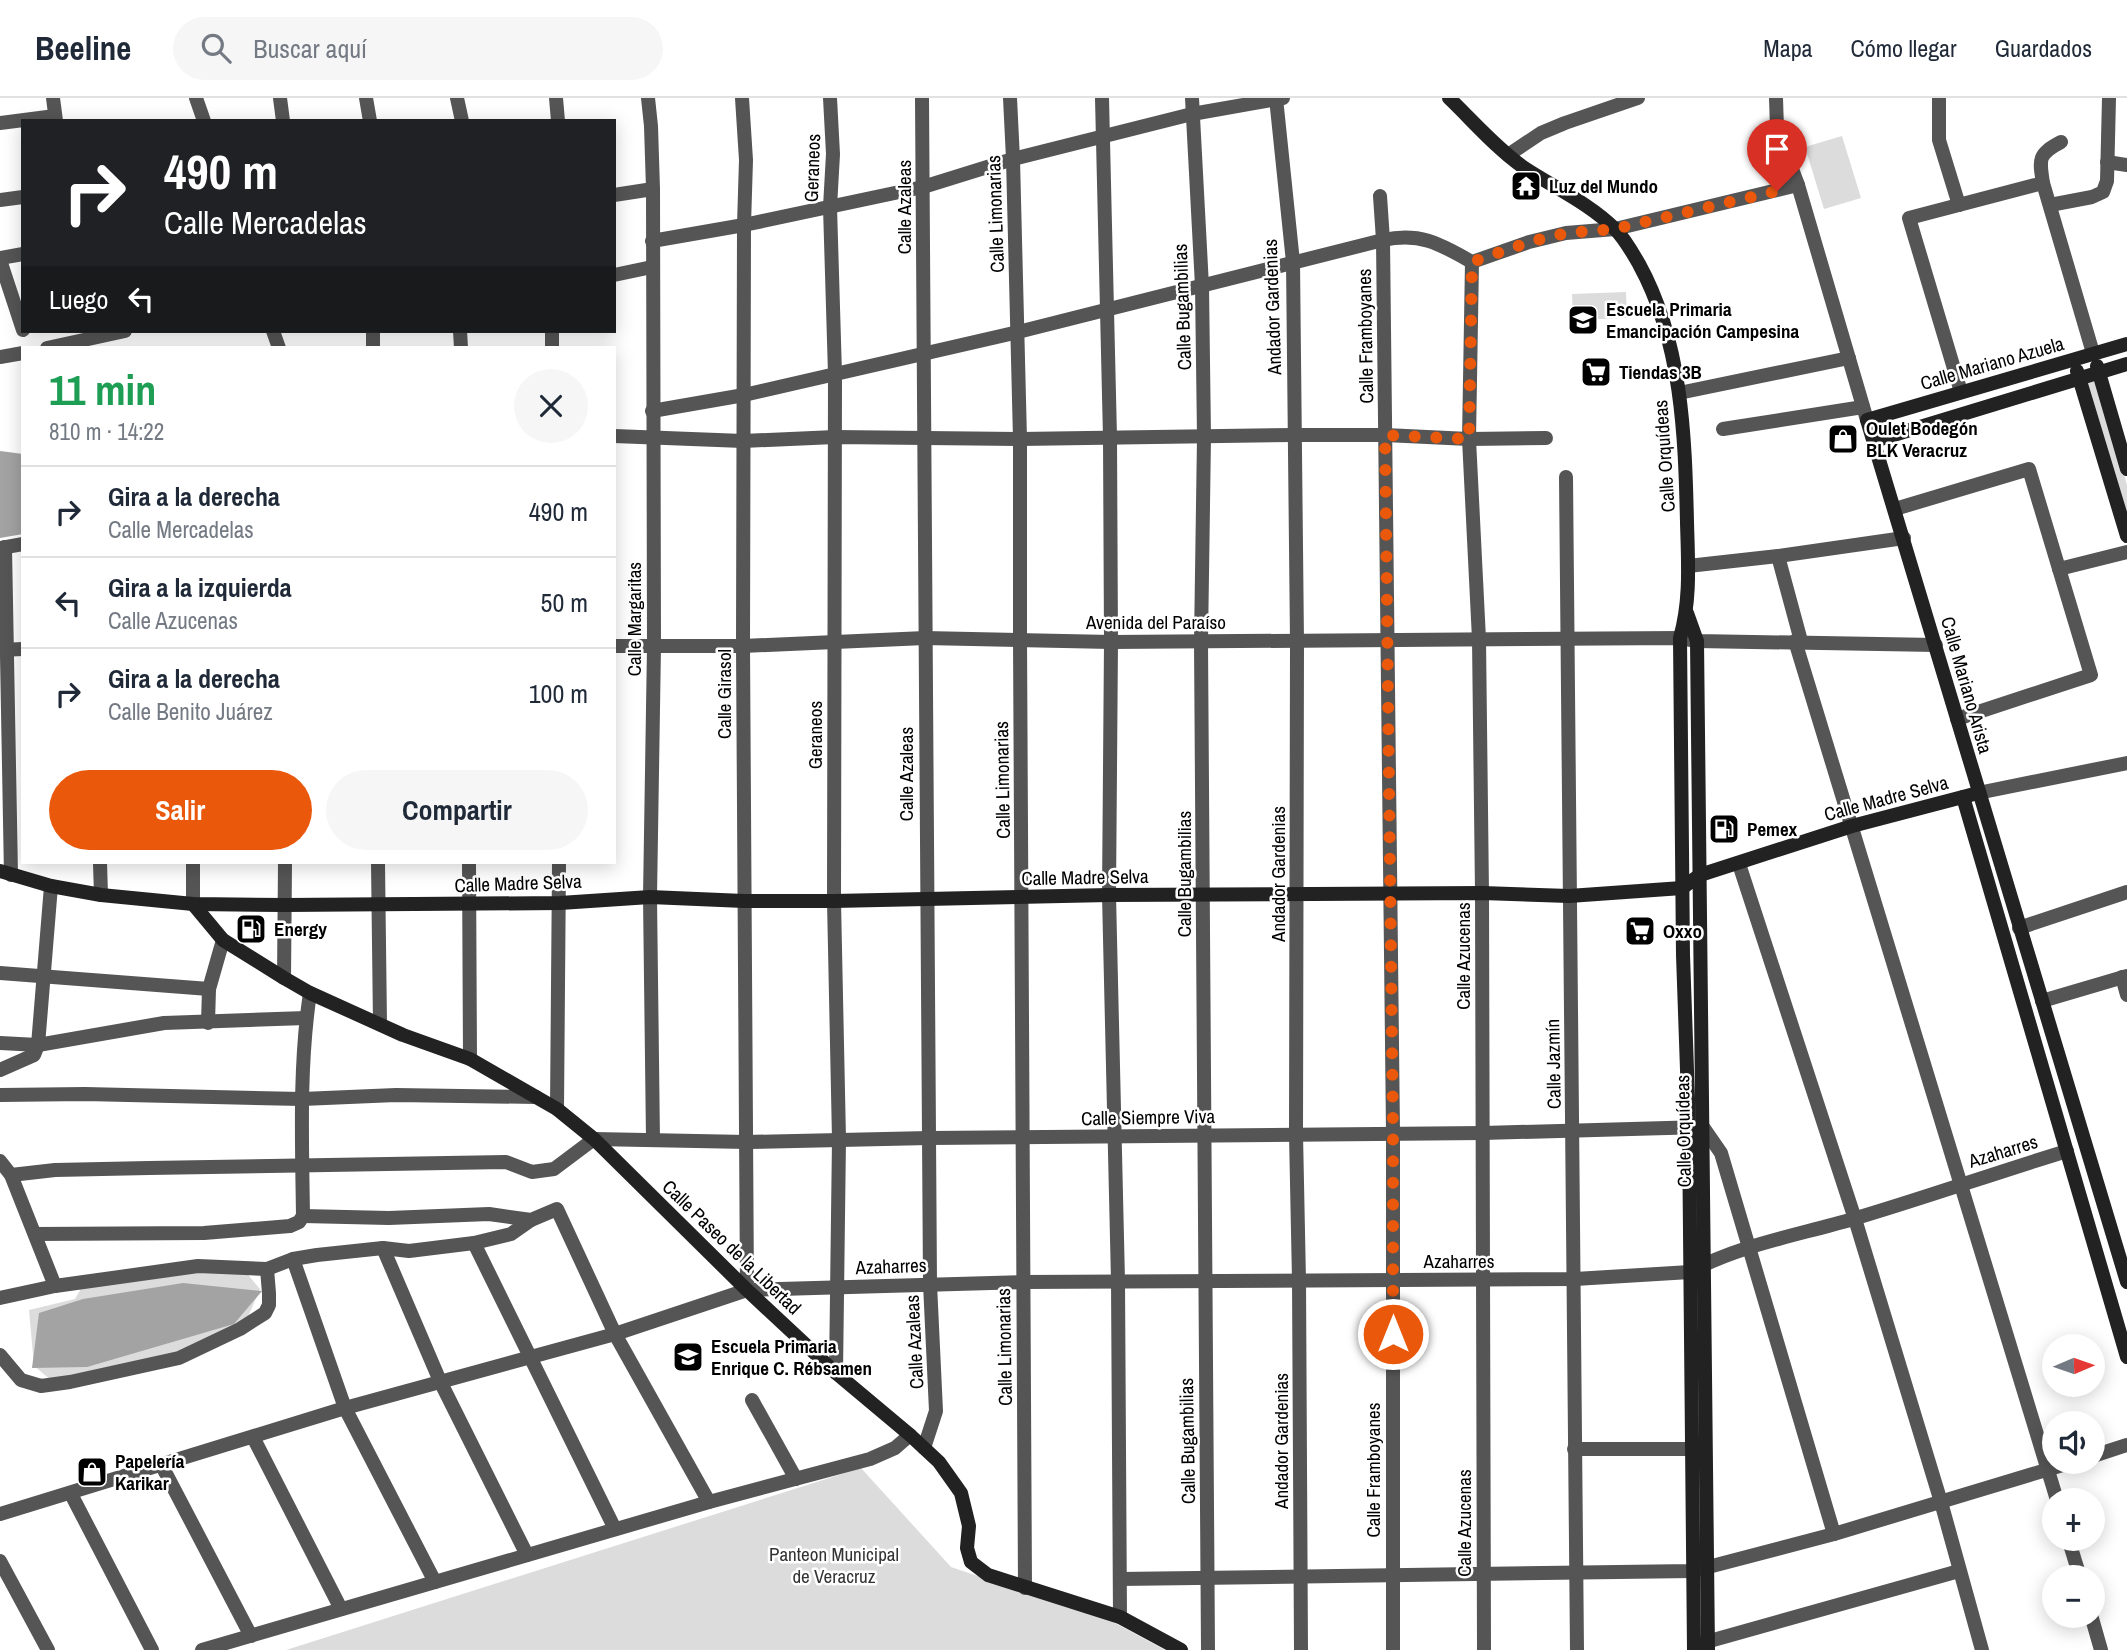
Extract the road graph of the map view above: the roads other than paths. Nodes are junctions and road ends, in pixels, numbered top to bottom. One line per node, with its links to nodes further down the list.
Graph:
1 (53, 98): 21 (street)
2 (196, 98): 22 (street)
3 (280, 98): 23 (street)
4 (366, 98): 24 (street)
5 (457, 98): 25 (street)
6 (556, 98): 26 (street)
7 (648, 98): 38 (street, Calle Margaritas)
8 (742, 98): 46 (street, Calle Girasol)
9 (830, 98): 45 (street, Geraneos)
10 (922, 98): 37 (street, Calle Azaleas)
11 (1010, 98): 32 (street, Calle Limonarias)
12 (1102, 98): 29 (street)
13 (1192, 98): 20 (street, Calle Bugambilias)
14 (1278, 98): 20 (street); 52 (street, Andador Gardenias)
15 (1449, 98): 31 (street, Calle Orquídeas)
16 (1638, 98): 31 (street)
17 (1776, 98): 36 (street, Calle Mariano Arista)
18 (1939, 98): 43 (street)
19 (2109, 98): 33 (street)
20 (1192, 114): 29 (street); 56 (street, Calle Bugambilias)
21 (55, 118)
22 (203, 119)
23 (283, 119)
24 (370, 119)
25 (462, 119)
26 (558, 119)
27 (21, 121): 28 (street)
28 (0, 123)
29 (1102, 138): 32 (street); 57 (street)
30 (2061, 142): 35 (street)
31 (1508, 155): 47 (street, Calle Orquídeas)
32 (1013, 159): 37 (street); 59 (street, Calle Limonarias)
33 (2107, 162): 34 (street); 44 (street)
34 (2127, 165)
35 (2043, 183): 43 (street); 44 (street)
36 (1798, 186): 47 (street); 67 (street, Calle Mariano Arista)
37 (923, 187): 45 (street); 63 (street, Calle Azaleas)
38 (653, 189): 39 (street); 49 (street, Calle Margaritas)
39 (616, 195)
40 (1380, 196): 48 (street, Calle Framboyanes)
41 (21, 197): 42 (street)
42 (0, 200)
43 (1959, 205): 73 (street)
44 (2050, 205): 65 (street)
45 (830, 207): 46 (street); 71 (street, Geraneos)
46 (744, 225): 49 (street); 75 (street, Calle Girasol)
47 (1615, 229): 53 (street); 74 (street, Calle Orquídeas)
48 (1382, 240): 52 (street); 53 (street); 80 (street, Calle Framboyanes)
49 (652, 241): 54 (street, Calle Margaritas)
50 (21, 254): 51 (street)
51 (0, 259): 58 (street)
52 (1293, 261): 56 (street); 79 (street, Andador Gardenias)
53 (1472, 262): 89 (street, Calle Azucenas)
54 (652, 267): 55 (street); 76 (street, Calle Margaritas)
55 (616, 275)
56 (1202, 286): 57 (street); 82 (street, Calle Bugambilias)
57 (1108, 309): 59 (street); 83 (street)
58 (21, 324)
59 (1018, 332): 63 (street); 88 (street, Calle Limonarias)
60 (116, 333): 62 (street)
61 (2127, 344): 65 (street, Calle Mariano Azuela)
62 (56, 346)
63 (925, 352): 71 (street); 85 (street, Calle Azaleas)
64 (21, 353): 66 (street)
65 (2093, 354): 68 (street, Calle Mariano Azuela); 70 (street)
66 (0, 357)
67 (1849, 358): 74 (street); 77 (street, Calle Mariano Arista)
68 (2073, 359): 72 (street); 73 (street, Calle Mariano Azuela)
69 (2127, 364): 70 (street, Calle Mariano Azuela)
70 (2098, 373): 72 (street, Calle Mariano Azuela); 92 (street)
71 (835, 374): 75 (street); 84 (street, Geraneos)
72 (2079, 378): 91 (street, Calle Mariano Azuela); 95 (street)
73 (1961, 392): 77 (street, Calle Mariano Azuela)
74 (1679, 393): 101 (street, Calle Orquídeas)
75 (744, 395): 76 (street); 90 (street, Calle Girasol)
76 (652, 411): 87 (street, Calle Margaritas)
77 (1865, 414): 78 (street); 91 (street, Calle Mariano Arista)
78 (1723, 429)
79 (1294, 435): 80 (street); 82 (street); 111 (street, Andador Gardenias)
80 (1385, 435): 89 (street); 107 (street, Calle Framboyanes)
81 (616, 436): 87 (street)
82 (1204, 436): 83 (street); 115 (street, Calle Bugambilias)
83 (1110, 437): 88 (street); 114 (street)
84 (835, 438): 85 (street); 90 (street); 110 (street, Geraneos)
85 (924, 438): 88 (street); 104 (street, Calle Azaleas)
86 (1546, 438): 89 (street)
87 (653, 439): 90 (street); 118 (street, Calle Margaritas)
88 (1020, 439): 106 (street, Calle Limonarias)
89 (1469, 439): 108 (street, Calle Azucenas)
90 (743, 441): 119 (street, Calle Girasol)
91 (1874, 441): 94 (street, Calle Mariano Arista)
92 (2127, 469)
93 (1566, 477): 109 (street, Calle Jazmín)
94 (1895, 509): 96 (street, Calle Mariano Arista); 102 (street)
95 (2127, 536)
96 (1904, 538): 100 (street); 116 (street, Calle Mariano Arista)
97 (21, 544): 98 (street)
98 (2, 547): 120 (street)
99 (2127, 551): 102 (street)
100 (1778, 556): 101 (street); 113 (street)
101 (1688, 566): 103 (street, Calle Orquídeas)
102 (2059, 569): 121 (street)
103 (1687, 613): 105 (street, Calle Orquídeas); 112 (street, Calle Orquídeas)
104 (925, 638): 106 (street, Avenida del Paraíso); 110 (street, Avenida del Paraíso); 147 (street, Calle Azaleas)
105 (1680, 638): 109 (street, Avenida del Paraíso); 112 (street, Avenida del Paraíso); 136 (street, Calle Orquídeas)
106 (1020, 639): 114 (street, Avenida del Paraíso); 146 (street, Calle Limonarias)
107 (1388, 639): 108 (street, Avenida del Paraíso); 111 (street, Avenida del Paraíso); 141 (street, Calle Framboyanes)
108 (1479, 639): 109 (street, Avenida del Paraíso); 138 (street, Calle Azucenas)
109 (1567, 639): 144 (street, Calle Jazmín)
110 (833, 641): 119 (street, Avenida del Paraíso); 149 (street, Geraneos)
111 (1297, 641): 115 (street, Avenida del Paraíso); 140 (street, Andador Gardenias)
112 (1697, 641): 113 (street, Avenida del Paraíso); 134 (street, Calle Orquídeas)
113 (1798, 641): 116 (street, Avenida del Paraíso); 125 (street)
114 (1111, 642): 115 (street, Avenida del Paraíso); 143 (street)
115 (1201, 642): 139 (street, Calle Bugambilias)
116 (1936, 645): 121 (street, Calle Mariano Arista)
117 (616, 646): 118 (street, Avenida del Paraíso)
118 (654, 646): 119 (street, Avenida del Paraíso); 145 (street, Calle Margaritas)
119 (743, 646): 148 (street, Calle Girasol)
120 (10, 649): 133 (street)
121 (1957, 719): 123 (street, Calle Mariano Arista)
122 (2127, 763): 123 (street)
123 (1979, 793): 124 (street, Calle Madre Selva); 155 (street, Calle Mariano Arista)
124 (1963, 797): 125 (street, Calle Madre Selva); 191 (street)
125 (1852, 826): 132 (street, Calle Madre Selva); 195 (street)
126 (100, 864): 142 (street)
127 (193, 864): 151 (street)
128 (285, 864): 154 (street)
129 (378, 864): 152 (street)
130 (469, 864): 153 (street)
131 (559, 864): 150 (street)
132 (1739, 864): 134 (street, Calle Madre Selva); 197 (street)
133 (5, 873): 135 (street, Calle Madre Selva)
134 (1700, 875): 136 (street, Calle Madre Selva); 157 (street, Calle Orquídeas)
135 (51, 886): 142 (street, Calle Madre Selva); 161 (street)
136 (1682, 888): 144 (street, Calle Madre Selva); 158 (street, Calle Orquídeas)
137 (2127, 892): 155 (street)
138 (1482, 893): 141 (street, Calle Madre Selva); 144 (street, Calle Madre Selva); 181 (street, Calle Azucenas)
139 (1204, 894): 140 (street, Calle Madre Selva); 143 (street, Calle Madre Selva); 183 (street, Calle Bugambilias)
140 (1298, 894): 141 (street, Calle Madre Selva); 182 (street, Andador Gardenias)
141 (1390, 894): 180 (street, Calle Framboyanes)
142 (101, 895): 151 (street, Calle Madre Selva)
143 (1109, 895): 146 (street, Calle Madre Selva); 184 (street)
144 (1569, 896): 179 (street, Calle Jazmín)
145 (650, 897): 148 (street, Calle Madre Selva); 150 (street, Calle Madre Selva); 189 (street, Calle Margaritas)
146 (1023, 897): 147 (street, Calle Madre Selva); 188 (street, Calle Limonarias)
147 (926, 899): 149 (street, Calle Madre Selva); 185 (street, Calle Azaleas)
148 (744, 901): 149 (street, Calle Madre Selva); 190 (street, Calle Girasol)
149 (835, 901): 187 (street, Geraneos)
150 (560, 902): 153 (street, Calle Madre Selva); 177 (street)
151 (193, 904): 154 (street, Calle Madre Selva); 156 (street)
152 (379, 904): 153 (street, Calle Madre Selva); 154 (street, Calle Madre Selva); 169 (street)
153 (470, 904): 172 (street)
154 (285, 905): 162 (street)
155 (2020, 928): 166 (street, Calle Mariano Arista)
156 (223, 940): 162 (street); 163 (street)
157 (1700, 954): 158 (street); 178 (street, Calle Orquídeas)
158 (1683, 955): 178 (street, Calle Orquídeas)
159 (0, 973): 161 (street)
160 (2124, 976): 165 (street); 166 (street)
161 (44, 977): 163 (street); 171 (street)
162 (284, 978): 164 (street)
163 (209, 989): 168 (street)
164 (310, 993): 167 (street); 169 (street)
165 (2127, 995)
166 (2042, 1001): 214 (street, Calle Mariano Arista)
167 (306, 1018): 168 (street); 176 (street)
168 (208, 1023): 171 (street)
169 (380, 1024): 172 (street)
170 (0, 1043): 171 (street)
171 (38, 1045): 173 (street)
172 (470, 1059): 175 (street)
173 (0, 1070)
174 (0, 1095): 176 (street)
175 (536, 1097): 176 (street); 177 (street)
176 (302, 1099): 193 (street)
177 (557, 1109): 186 (street)
178 (1696, 1127): 179 (street, Calle Siempre Viva); 202 (street); 204 (street, Calle Orquídeas); 206 (street, Calle Orquídeas)
179 (1574, 1130): 181 (street, Calle Siempre Viva); 207 (street, Calle Jazmín)
180 (1393, 1132): 181 (street, Calle Siempre Viva); 182 (street, Calle Siempre Viva); 209 (street, Calle Framboyanes)
181 (1483, 1133): 211 (street, Calle Azucenas)
182 (1296, 1134): 183 (street, Calle Siempre Viva); 208 (street, Andador Gardenias)
183 (1205, 1135): 184 (street, Calle Siempre Viva); 213 (street, Calle Bugambilias)
184 (1115, 1136): 188 (street, Calle Siempre Viva); 210 (street)
185 (929, 1138): 187 (street, Calle Siempre Viva); 188 (street, Calle Siempre Viva); 215 (street, Calle Azaleas)
186 (594, 1139): 189 (street, Calle Siempre Viva); 193 (street); 218 (street, Calle Paseo de la Libertad)
187 (839, 1139): 190 (street, Calle Siempre Viva); 217 (street, Geraneos)
188 (1022, 1139): 212 (street, Calle Limonarias)
189 (653, 1140): 190 (street, Calle Siempre Viva)
190 (747, 1142): 218 (street, Calle Girasol)
191 (2067, 1151): 195 (street, Azaharres); 223 (street)
192 (0, 1161): 194 (street)
193 (302, 1164): 194 (street); 196 (street)
194 (10, 1175): 199 (street)
195 (1961, 1184): 197 (street, Azaharres); 234 (street)
196 (303, 1216): 198 (street); 199 (street)
197 (1855, 1219): 202 (street, Azaharres); 241 (street)
198 (531, 1220): 200 (street); 220 (street)
199 (35, 1234): 216 (street)
200 (474, 1243): 201 (street); 222 (street)
201 (383, 1248): 203 (street); 225 (street)
202 (1749, 1249): 204 (street, Azaharres); 244 (street)
203 (293, 1259): 205 (street); 227 (street)
204 (1704, 1264): 206 (street, Azaharres); 247 (street, Calle Orquídeas)
205 (267, 1269): 216 (street); 221 (street)
206 (1690, 1272): 207 (street, Azaharres); 233 (street, Calle Orquídeas)
207 (1575, 1279): 211 (street, Azaharres); 232 (street, Calle Jazmín)
208 (1299, 1280): 209 (street, Azaharres); 213 (street, Azaharres); 252 (street, Andador Gardenias)
209 (1393, 1280): 211 (street, Azaharres); 251 (street, Calle Framboyanes)
210 (1118, 1281): 212 (street, Azaharres); 213 (street, Azaharres); 254 (street)
211 (1483, 1281): 249 (street, Calle Azucenas)
212 (1023, 1282): 215 (street, Azaharres); 256 (street, Calle Limonarias)
213 (1205, 1282): 253 (street, Calle Bugambilias)
214 (2127, 1282)
215 (930, 1283): 217 (street, Azaharres); 231 (street, Calle Azaleas)
216 (55, 1286): 219 (street)
217 (835, 1287): 218 (street, Azaharres); 224 (street, Geraneos)
218 (747, 1290): 220 (street, Azaharres); 224 (street, Calle Paseo de la Libertad)
219 (0, 1298)
220 (615, 1334): 222 (street, Azaharres); 240 (street)
221 (0, 1355)
222 (529, 1356): 225 (street, Azaharres); 243 (street)
223 (2127, 1357)
224 (835, 1373): 228 (street, Calle Paseo de la Libertad)
225 (440, 1381): 227 (street, Azaharres); 245 (street)
226 (752, 1400): 238 (street)
227 (345, 1408): 229 (street, Azaharres); 255 (street)
228 (910, 1435): 231 (street, Calle Paseo de la Libertad); 238 (street)
229 (253, 1437): 236 (street, Azaharres); 257 (street)
230 (2127, 1445): 235 (street)
231 (924, 1448): 256 (street, Calle Paseo de la Libertad)
232 (1574, 1449): 233 (street); 250 (street, Calle Jazmín)
233 (1692, 1449): 247 (street, Calle Orquídeas)
234 (2042, 1450)
235 (2105, 1452)
236 (162, 1466): 239 (street, Azaharres); 260 (street)
237 (2042, 1472): 241 (street)
238 (796, 1479): 240 (street)
239 (71, 1494): 242 (street, Azaharres); 263 (street)
240 (709, 1502): 243 (street)
241 (1941, 1502): 244 (street); 248 (street)
242 (0, 1514)
243 (615, 1529): 245 (street)
244 (1834, 1534): 247 (street)
245 (527, 1555): 255 (street)
246 (0, 1561): 262 (street)
247 (1700, 1570): 250 (street); 261 (street, Calle Orquídeas)
248 (1959, 1571): 261 (street); 271 (street)
249 (1483, 1574): 250 (street); 251 (street); 269 (street, Calle Azucenas)
250 (1576, 1574): 270 (street, Calle Jazmín)
251 (1392, 1575): 252 (street); 268 (street, Calle Framboyanes)
252 (1301, 1576): 253 (street); 267 (street, Andador Gardenias)
253 (1207, 1577): 254 (street); 266 (street, Calle Bugambilias)
254 (1120, 1579): 258 (street)
255 (435, 1582): 257 (street)
256 (1025, 1588): 258 (street, Calle Paseo de la Libertad)
257 (341, 1609): 260 (street)
258 (1120, 1618): 265 (street, Calle Paseo de la Libertad)
259 (2095, 1628): 272 (street)
260 (251, 1636): 264 (street)
261 (1701, 1647)
262 (48, 1650)
263 (152, 1650)
264 (202, 1650)
265 (1181, 1650)
266 (1208, 1650)
267 (1301, 1650)
268 (1393, 1650)
269 (1484, 1650)
270 (1577, 1650)
271 (1982, 1650)
272 (2101, 1650)

